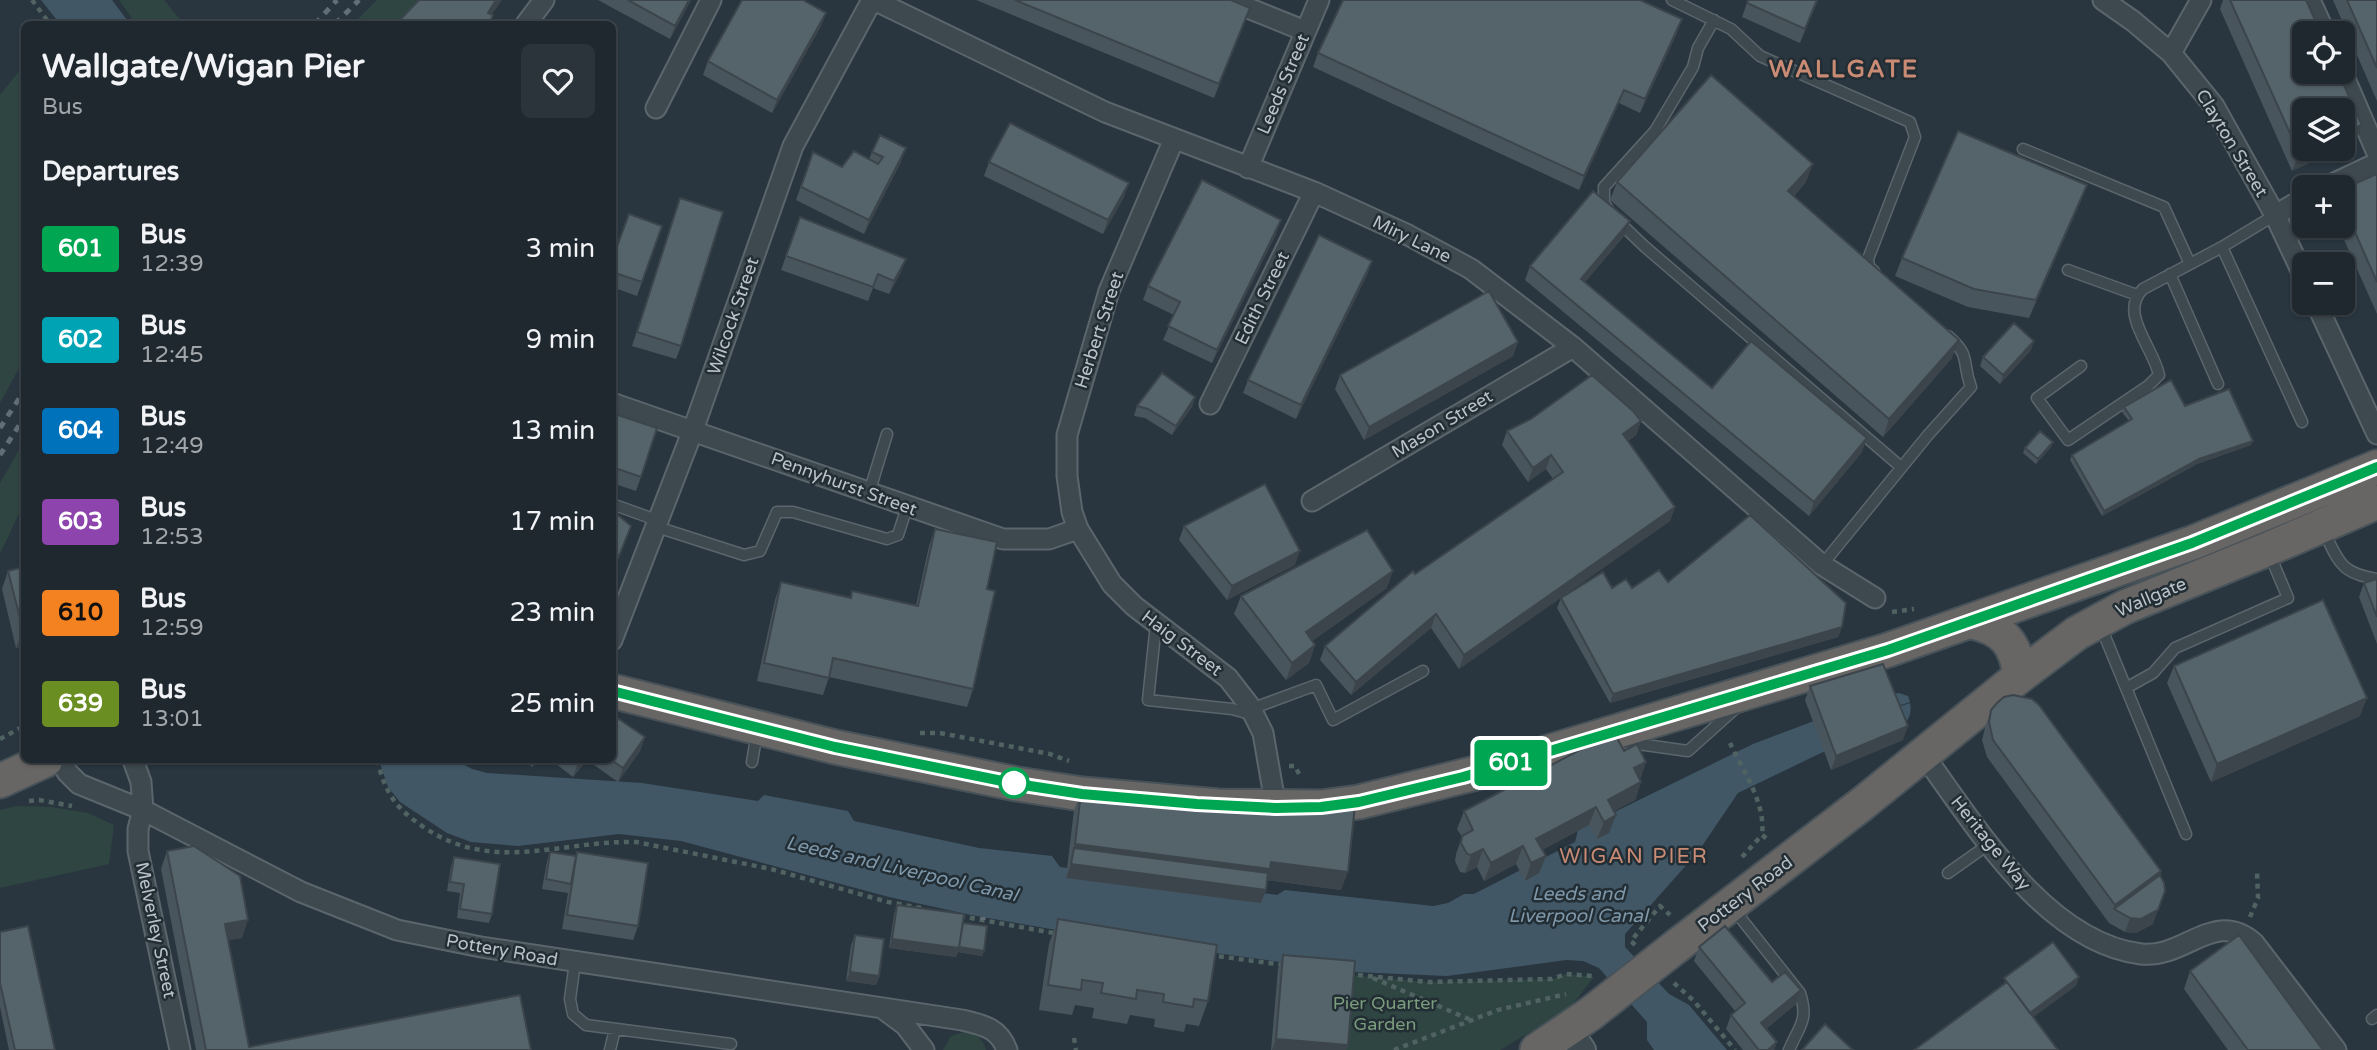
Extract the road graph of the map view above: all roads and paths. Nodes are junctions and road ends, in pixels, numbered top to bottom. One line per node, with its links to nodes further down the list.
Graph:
1 (32, 0): 12 (path)
2 (544, 0): 13 (street)
3 (711, 0): 18 (street)
4 (873, 0): 19 (street, Miry Lane); 43 (street, Wilcock Street)
5 (1228, 0): 15 (street)
6 (1319, 0): 15 (street, Leeds Street)
7 (1672, 0): 11 (lane)
8 (2103, 0): 16 (street, Clayton Street)
9 (2201, 0): 16 (street)
10 (2310, 0): 14 (street)
11 (1714, 20): 33 (lane); 46 (lane)
12 (48, 21)
13 (528, 21)
14 (2320, 21)
15 (1305, 32): 23 (street, Leeds Street)
16 (2171, 53): 27 (street, Clayton Street)
17 (2347, 84): 21 (street)
18 (656, 108)
19 (1174, 139): 23 (street, Miry Lane); 55 (street, Herbert Street)
20 (2023, 149): 30 (lane)
21 (2377, 153)
22 (2377, 163): 24 (street)
23 (1248, 168): 25 (street, Miry Lane)
24 (2352, 175)
25 (1314, 192): 37 (street, Miry Lane); 41 (street, Edith Street)
26 (2292, 205): 27 (street)
27 (2275, 215): 28 (lane); 29 (street, Clayton Street)
28 (2222, 247): 30 (lane); 42 (lane)
29 (2292, 252)
30 (2190, 264): 32 (lane)
31 (2068, 270): 34 (lane)
32 (2170, 274): 34 (lane); 39 (lane)
33 (1879, 276)
34 (2137, 295): 38 (lane)
35 (2322, 315): 45 (street)
36 (1940, 329): 46 (lane)
37 (1573, 347): 49 (street, Mason Street); 57 (street, Miry Lane)
38 (2081, 366)
39 (2218, 384)
40 (616, 404): 43 (street, Pennyhurst Street)
41 (1210, 404)
42 (2302, 422)
43 (693, 430): 48 (street, Pennyhurst Street); 53 (street, Wilcock Street)
44 (887, 434): 48 (lane)
45 (2377, 434)
46 (1901, 467): 57 (lane)
47 (2377, 467): 61 (highway, Wallgate)
48 (869, 494): 52 (street, Pennyhurst Street)
49 (1312, 501)
50 (2377, 502): 54 (highway, Wallgate)
51 (616, 506): 53 (lane)
52 (907, 507): 53 (lane); 55 (street, Pennyhurst Street)
53 (658, 524): 63 (street, Wilcock Street)
54 (2321, 527): 56 (highway, Wallgate); 58 (lane)
55 (1078, 529): 62 (street, Haig Street)
56 (2268, 549): 60 (highway, Wallgate); 66 (lane)
57 (1822, 565): 59 (street, Miry Lane)
58 (2377, 579)
59 (1875, 598)
60 (2098, 620): 65 (highway, Wallgate); 66 (lane)
61 (1972, 622): 65 (highway); 81 (highway, Wallgate)
62 (1156, 623): 68 (street, Haig Street); 68 (lane)
63 (616, 630)
64 (1423, 671): 68 (lane)
65 (2020, 676): 71 (highway, Wallgate)
66 (2126, 688): 83 (lane)
67 (616, 692): 70 (highway, Wallgate)
68 (1252, 712): 81 (street, Haig Street)
69 (21, 728): 72 (path)
70 (758, 728): 75 (lane); 81 (highway, Wallgate)
71 (1950, 733): 74 (highway, Pottery Road)
72 (0, 739)
73 (1730, 743): 84 (path)
74 (1923, 754): 85 (street, Heritage Way); 88 (highway, Pottery Road)
75 (752, 762)
76 (39, 763): 80 (highway)
77 (63, 763): 82 (street, Pottery Road)
78 (134, 763): 82 (street)
79 (378, 763): 89 (path)
80 (0, 781)
81 (1276, 808)
82 (143, 810): 94 (street, Pottery Road); 106 (street, Melverley Street)
83 (2186, 834)
84 (1762, 835)
85 (1989, 844): 87 (lane); 92 (street, Heritage Way)
86 (2257, 871): 92 (path)
87 (1948, 873)
88 (1730, 904): 101 (highway, Pottery Road, bridge); 113 (lane)
89 (923, 909)
90 (958, 916): 91 (path)
91 (1060, 934)
92 (2243, 934): 114 (street)
93 (1195, 953): 95 (path)
94 (575, 962): 100 (street, Pottery Road); 103 (lane)
95 (1290, 966)
96 (1341, 973): 98 (path)
97 (1587, 975): 98 (path); 99 (path); 101 (path)
98 (1367, 976): 102 (path)
99 (1594, 977)
100 (885, 1010): 108 (street); 109 (street, Pottery Road)
101 (1580, 1013): 102 (path); 112 (highway, Pottery Road)
102 (1472, 1020): 111 (path)
103 (615, 1029): 105 (lane); 107 (lane)
104 (1074, 1038): 110 (path)
105 (731, 1044)
106 (180, 1050)
107 (610, 1050)
108 (924, 1050)
109 (1007, 1050)
110 (1076, 1050)
111 (1394, 1050)
112 (1537, 1050)
113 (1789, 1050)
114 (2336, 1050)

